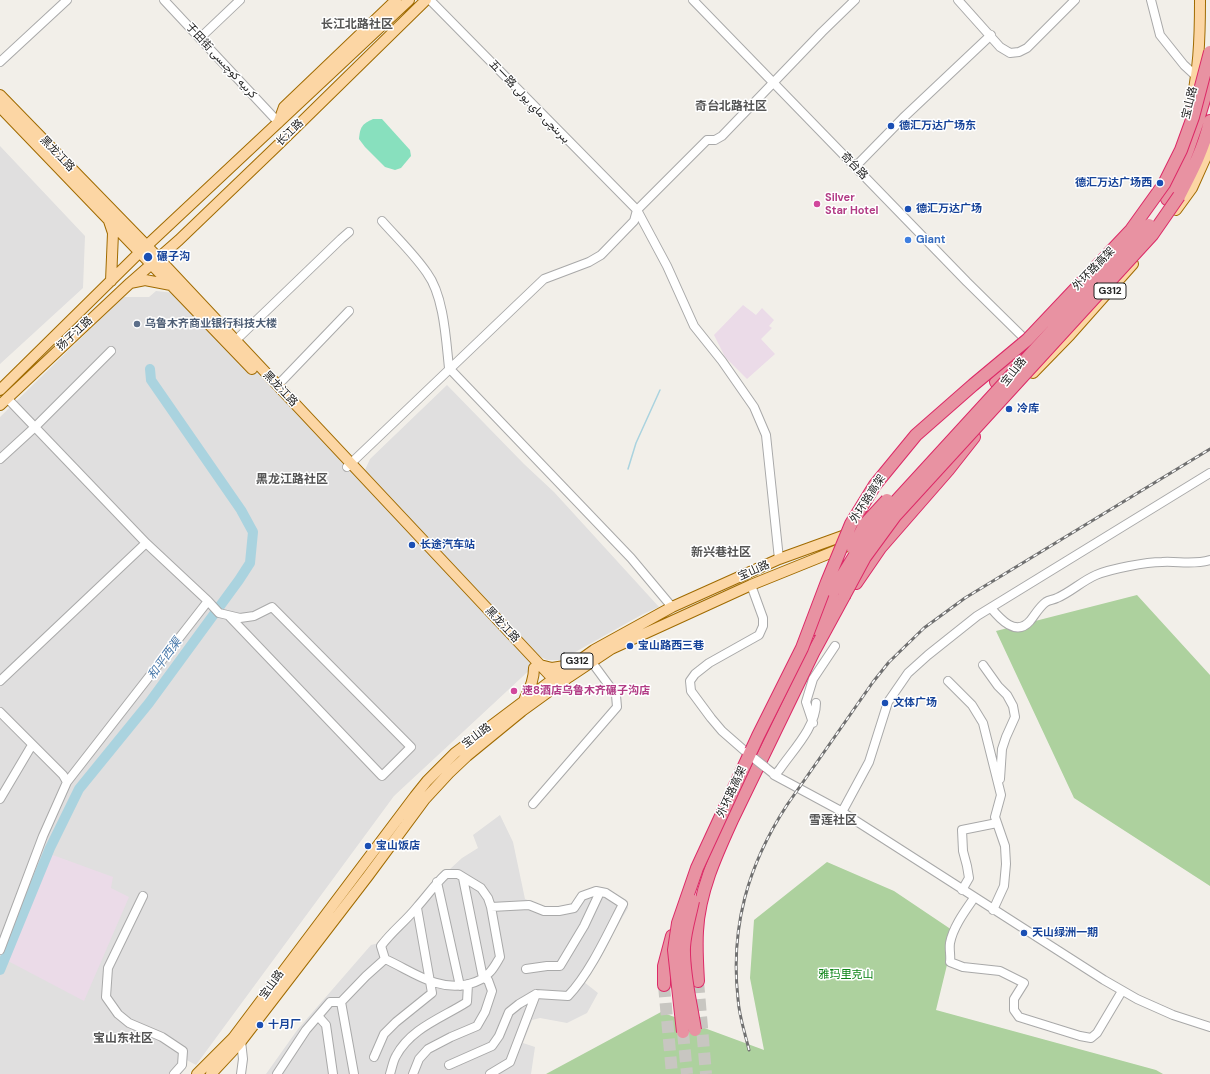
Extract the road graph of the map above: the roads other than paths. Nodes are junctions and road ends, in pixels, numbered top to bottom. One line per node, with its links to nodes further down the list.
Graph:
1 (67, 0): 17 (street)
2 (164, 0): 15 (street, 于田街 كرىيە كوچىسى)
3 (240, 0): 15 (street)
4 (396, 0): 25 (main road)
5 (409, 0): 25 (main road, 长江路)
6 (426, 0): 33 (main road, 长江路)
7 (430, 0): 28 (street, 五一路 بىرىنچى ماي يولى)
8 (693, 0): 20 (street, 奇台路)
9 (855, 0): 20 (street)
10 (958, 0): 14 (street)
11 (1076, 0): 14 (street)
12 (1151, 0): 19 (street)
13 (1200, 0): 19 (main road, 宝山路 / G312)
14 (991, 35): 27 (street)
15 (200, 38): 25 (street, 于田街 كرىيە كوچىسى)
16 (1210, 52): 105 (highway, 外环路高架, bridge)
17 (0, 62)
18 (1210, 76): 56 (highway, bridge)
19 (1197, 77): 39 (main road, 宝山路 / G312)
20 (773, 83): 27 (street, 奇台路); 28 (street)
21 (1210, 83): 104 (highway, 外环路高架, bridge)
22 (0, 95): 32 (main road, 黑龙江路)
23 (0, 107): 29 (main road, 黑龙江路)
24 (1210, 121): 56 (highway, bridge)
25 (279, 123): 32 (main road, 长江路)
26 (1210, 148): 47 (main road, 宝山路 / G312)
27 (855, 167): 39 (street, 奇台路)
28 (637, 210): 41 (street); 53 (street)
29 (109, 219): 32 (main road, 黑龙江路); 34 (main road)
30 (382, 221): 41 (street)
31 (349, 232): 38 (street)
32 (144, 249): 33 (main road, 黑龙江路); 34 (main road, 扬子江路)
33 (155, 261): 35 (main road, 扬子江路); 36 (main road, 黑龙江路); 38 (main road, 黑龙江路)
34 (111, 281): 42 (main road, 扬子江路)
35 (130, 283): 36 (main road); 46 (main road, 扬子江路)
36 (173, 286): 50 (main road, 黑龙江路)
37 (350, 311): 44 (street)
38 (235, 341): 44 (main road, 黑龙江路)
39 (1033, 348): 53 (main road, 宝山路 / G312); 56 (highway, bridge)
40 (111, 351): 48 (street)
41 (449, 368): 50 (street); 58 (street)
42 (14, 376): 43 (main road); 45 (main road, 扬子江路)
43 (0, 382)
44 (277, 386): 50 (main road, 黑龙江路)
45 (0, 390)
46 (4, 402): 48 (street)
47 (989, 418): 55 (main road, 宝山路 / G312); 59 (highway, bridge)
48 (35, 427): 49 (street); 52 (street)
49 (0, 459)
50 (349, 465): 66 (main road, 黑龙江路)
51 (1210, 473): 60 (street)
52 (146, 543): 57 (street); 67 (street)
53 (779, 559): 58 (main road, 宝山路 / G312)
54 (1210, 560): 60 (street)
55 (751, 585): 63 (main road, 宝山路 / G312); 75 (street, bridge)
56 (839, 594): 59 (highway); 98 (highway)
57 (208, 601): 61 (street); 76 (street)
58 (672, 607): 64 (main road, 宝山路 / G312)
59 (838, 608): 95 (highway)
60 (991, 608): 80 (street)
61 (229, 616): 61 (street)
62 (835, 646): 73 (street)
63 (591, 662): 69 (main road, 宝山路 / G312); 79 (street)
64 (573, 664): 66 (main road); 69 (main road, 宝山路 / G312)
65 (983, 665): 77 (street)
66 (537, 667): 69 (main road, 黑龙江路); 70 (main road)
67 (0, 681)
68 (948, 681): 77 (street)
69 (553, 684): 70 (main road, 宝山路 / G312); 106 (main road, 宝山路 / G312)
70 (523, 702): 110 (main road, 宝山路 / G312)
71 (816, 703): 73 (street)
72 (0, 712): 74 (street)
73 (813, 723): 75 (street)
74 (32, 745): 76 (street); 78 (street)
75 (774, 775): 80 (street)
76 (67, 782): 91 (street)
77 (1000, 790): 81 (street)
78 (0, 799)
79 (533, 804)
80 (842, 812): 84 (street)
81 (997, 822): 84 (street); 90 (street)
82 (463, 878): 83 (street); 88 (street); 94 (street)
83 (437, 882): 89 (street); 97 (street)
84 (962, 890): 87 (street)
85 (600, 892): 88 (street); 93 (street); 100 (street)
86 (143, 896): 109 (street)
87 (974, 898): 90 (street); 99 (street)
88 (491, 907): 94 (street)
89 (417, 908): 92 (street); 96 (street)
90 (994, 910): 99 (street)
91 (0, 950)
92 (385, 959): 96 (street); 101 (street)
93 (526, 969)
94 (483, 978): 97 (street); 117 (street)
95 (698, 981)
96 (430, 982): 97 (street); 107 (street)
97 (464, 985): 116 (street)
98 (664, 985)
99 (1122, 991): 103 (street)
100 (536, 994): 108 (street); 118 (street)
101 (341, 1002): 102 (street); 115 (street)
102 (318, 1016): 113 (street); 114 (street)
103 (1210, 1027)
104 (695, 1030)
105 (683, 1032)
106 (241, 1041): 111 (main road, 宝山路 / G312); 112 (street)
107 (374, 1057)
108 (449, 1065)
109 (174, 1074)
110 (197, 1074)
111 (211, 1074)
112 (242, 1074)
113 (277, 1074)
114 (333, 1074)
115 (354, 1074)
116 (390, 1074)
117 (413, 1074)
118 (490, 1074)

